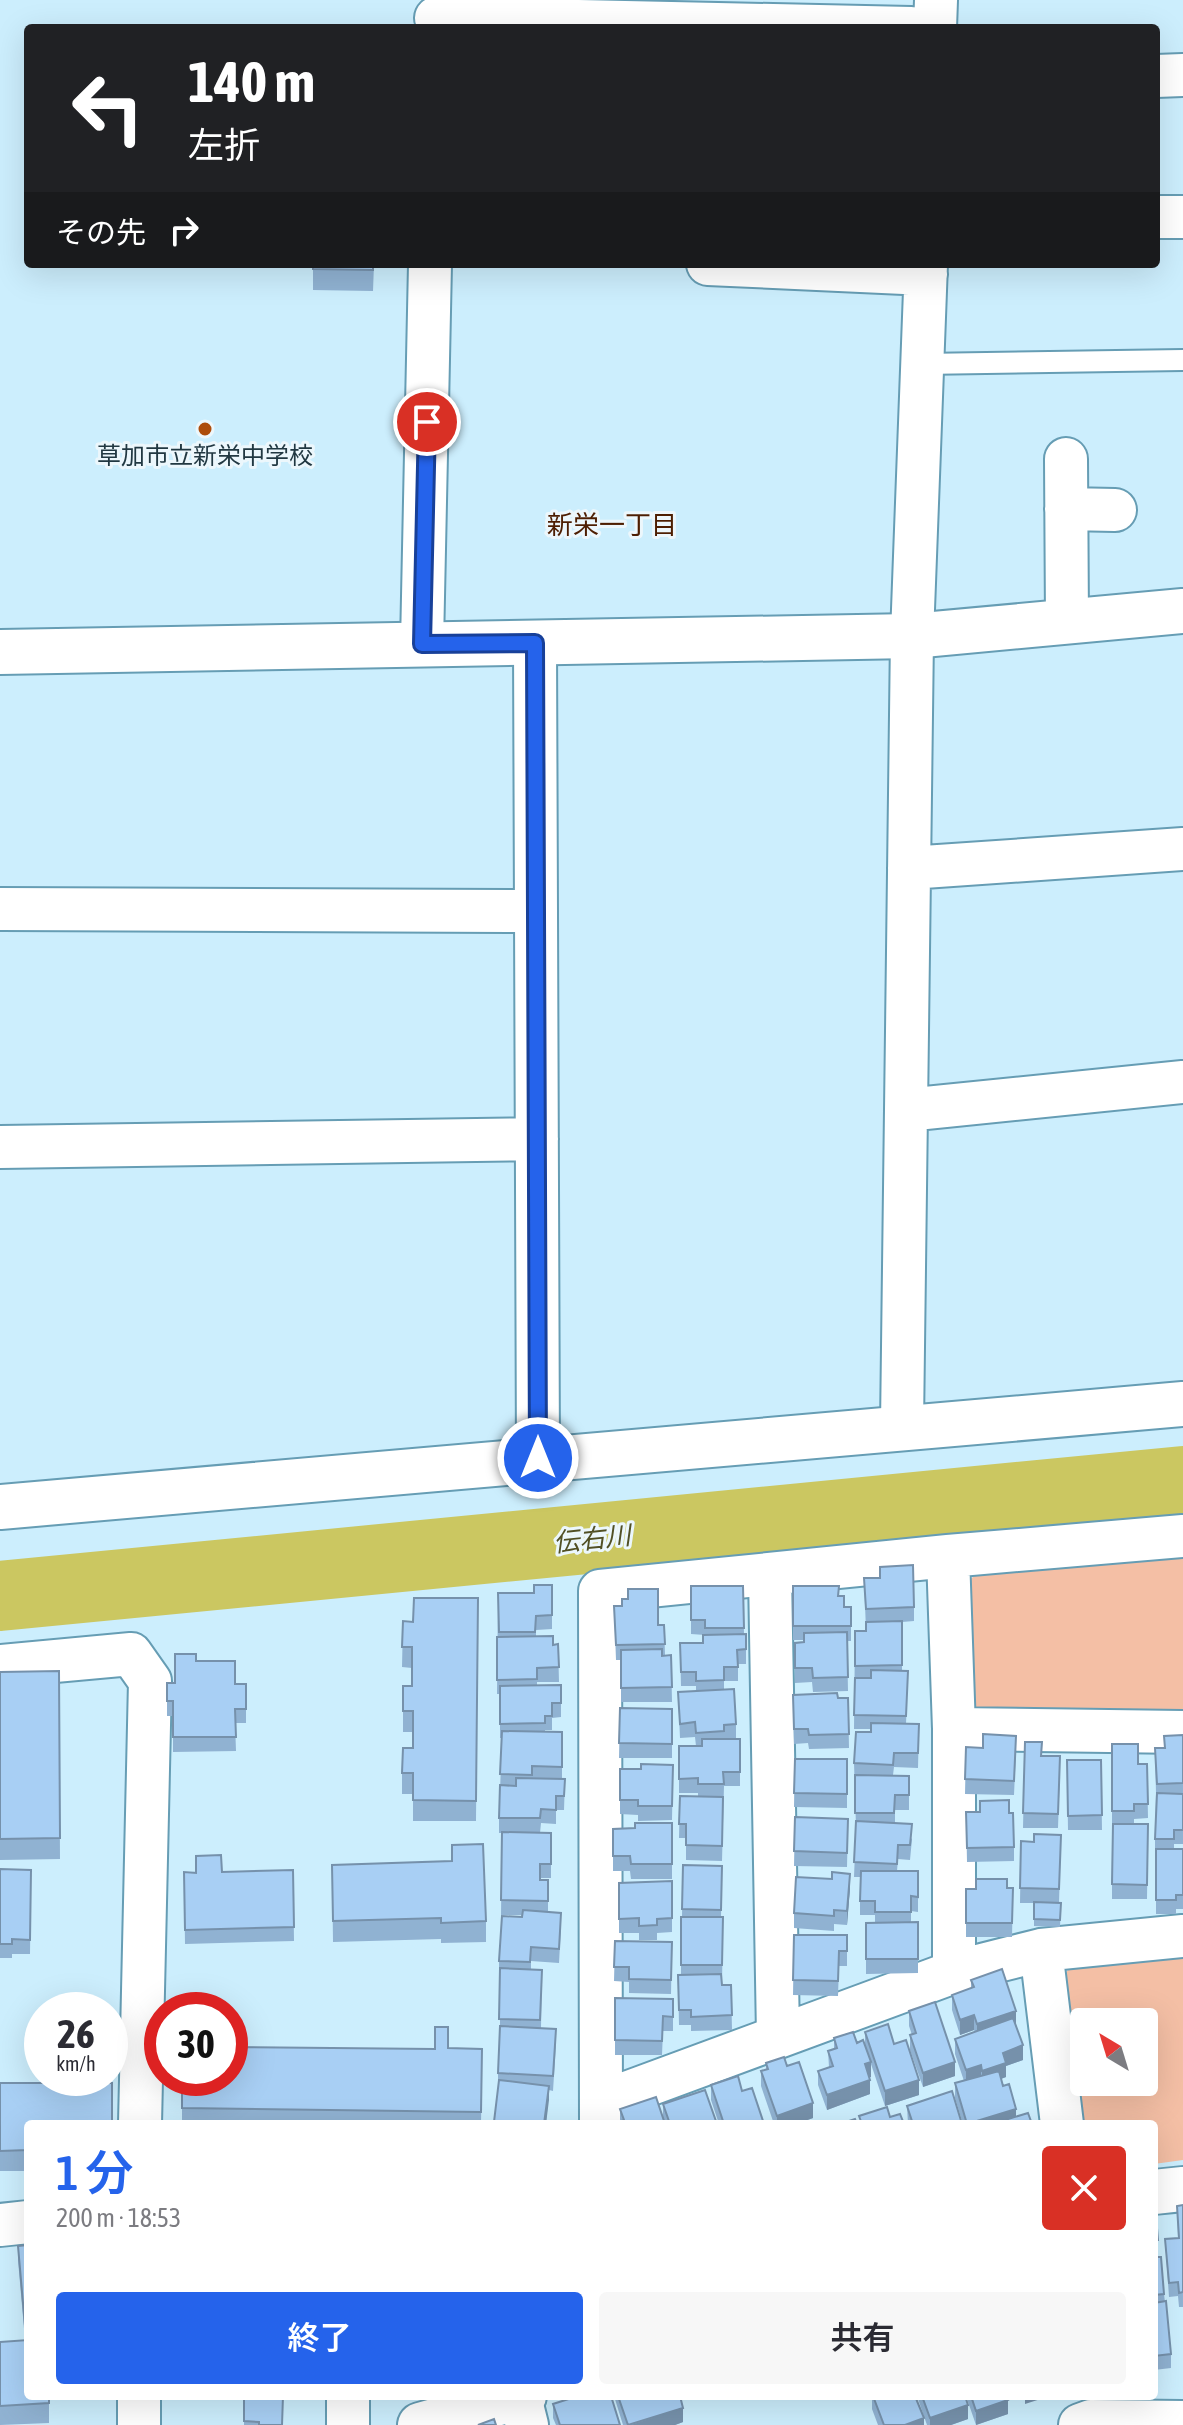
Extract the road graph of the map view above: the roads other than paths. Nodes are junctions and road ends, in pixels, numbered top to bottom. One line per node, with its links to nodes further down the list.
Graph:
1 (936, 0): 4 (street)
2 (436, 15): 3 (street)
3 (765, 24)
4 (935, 24)
5 (1183, 75): 6 (street)
6 (1160, 76)
7 (1160, 217): 8 (street)
8 (1183, 217)
9 (430, 268): 21 (street)
10 (882, 268): 11 (street)
11 (926, 269): 13 (street)
12 (1183, 360): 13 (lane)
13 (922, 364): 19 (street)
14 (1066, 459): 15 (street)
15 (1066, 509): 16 (street); 18 (street)
16 (1115, 510)
17 (1183, 611): 18 (street)
18 (1067, 622): 19 (street)
19 (912, 636): 20 (street); 24 (street)
20 (535, 643): 21 (street); 26 (street)
21 (422, 644): 22 (street)
22 (0, 652)
23 (1183, 849): 24 (street)
24 (909, 868): 28 (street)
25 (0, 909): 26 (street)
26 (536, 911): 29 (street)
27 (1183, 1082): 28 (street)
28 (906, 1110): 32 (street)
29 (537, 1139): 30 (street); 33 (street)
30 (0, 1147)
31 (1183, 1404): 32 (street)
32 (902, 1426): 33 (street)
33 (538, 1458): 34 (street)
34 (0, 1507)
35 (1183, 1536): 36 (street)
36 (948, 1556): 37 (street); 39 (street)
37 (770, 1575): 44 (street); 45 (street)
38 (0, 1666): 46 (street)
39 (954, 1729): 40 (street); 43 (street)
40 (1183, 1732)
41 (1183, 1936): 42 (street)
42 (1041, 1950): 43 (street); 47 (street)
43 (954, 1972): 44 (street)
44 (778, 2036): 45 (street)
45 (602, 2113)
46 (140, 2120)
47 (1062, 2120)
48 (1183, 2189): 49 (street)
49 (1158, 2192)
50 (24, 2222): 51 (street)
51 (0, 2225)
52 (139, 2400): 57 (street)
53 (348, 2400): 58 (street)
54 (524, 2406): 59 (street)
55 (1087, 2414): 56 (street)
56 (1183, 2422)
57 (139, 2425)
58 (348, 2425)
59 (420, 2425)

